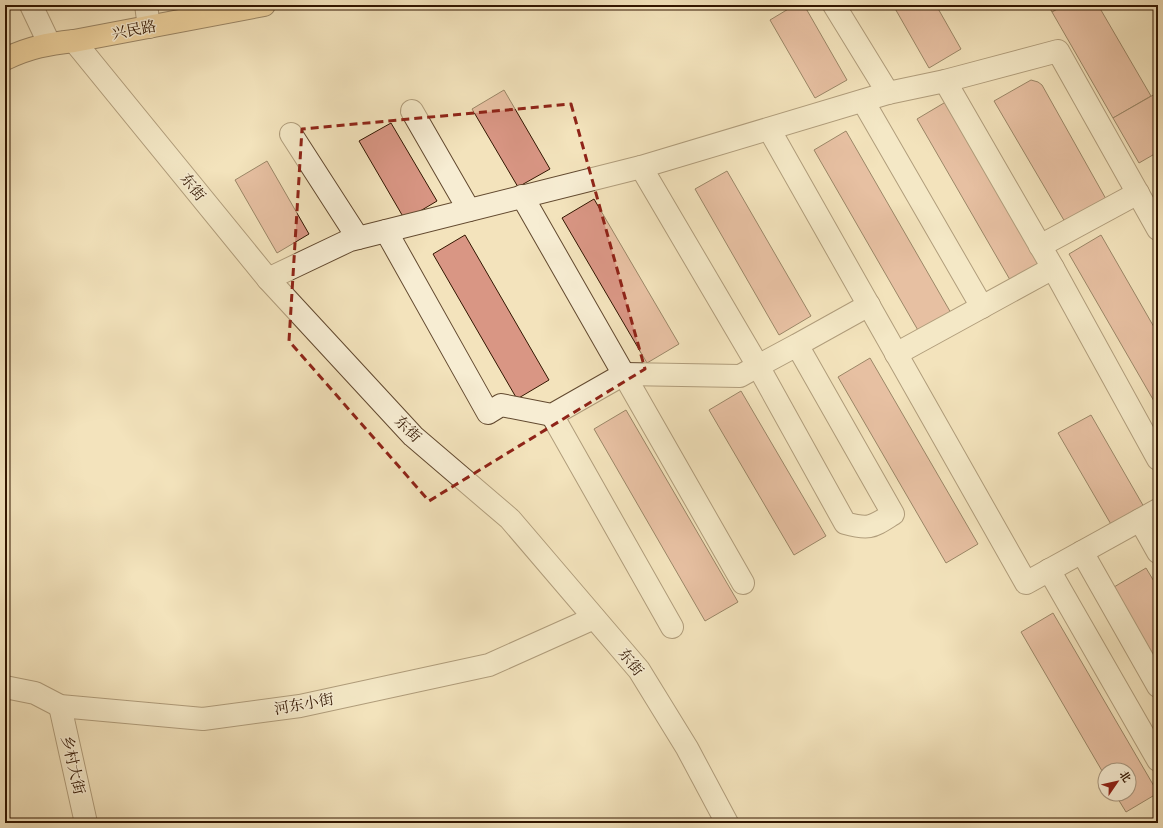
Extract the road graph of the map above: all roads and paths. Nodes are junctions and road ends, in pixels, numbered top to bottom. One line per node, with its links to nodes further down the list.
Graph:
1 (31, 5): 7 (street)
2 (146, 5): 5 (street)
3 (264, 5): 5 (main road, 兴民路)
4 (834, 5): 10 (street)
5 (148, 28): 6 (main road, 兴民路)
6 (74, 41): 7 (main road, 兴民路); 24 (street, 东街)
7 (49, 44): 8 (main road, 兴民路)
8 (5, 59)
9 (945, 82): 10 (street); 16 (street); 22 (street)
10 (888, 93): 11 (street)
11 (863, 100): 13 (street); 26 (street)
12 (412, 111): 18 (street)
13 (769, 128): 15 (street); 25 (street)
14 (291, 134): 21 (street)
15 (641, 167): 17 (street); 29 (street)
16 (1138, 194): 19 (street); 22 (street)
17 (522, 196): 18 (street); 30 (street)
18 (469, 210): 20 (street)
19 (1158, 229)
20 (386, 231): 21 (street); 31 (street)
21 (358, 238): 24 (street)
22 (1040, 246): 23 (street)
23 (1053, 268): 26 (street); 32 (street)
24 (268, 279): 38 (street, 东街)
25 (869, 305): 27 (street); 28 (street)
26 (982, 306): 28 (street)
27 (797, 345): 29 (street); 29 (street)
28 (896, 354): 36 (street)
29 (758, 366): 30 (street)
30 (624, 374): 31 (street); 37 (street)
31 (552, 415): 39 (street)
32 (1158, 459)
33 (1149, 515): 34 (street); 35 (street)
34 (1082, 552): 36 (street); 40 (street)
35 (1158, 552)
36 (1049, 570): 43 (street)
37 (743, 583)
38 (594, 618): 42 (street, 河东小街); 45 (street, 东街)
39 (672, 627)
40 (1158, 686)
41 (5, 687): 42 (street, 河东小街)
42 (60, 706): 44 (street, 乡村大街)
43 (1158, 760)
44 (86, 823)
45 (727, 823)

